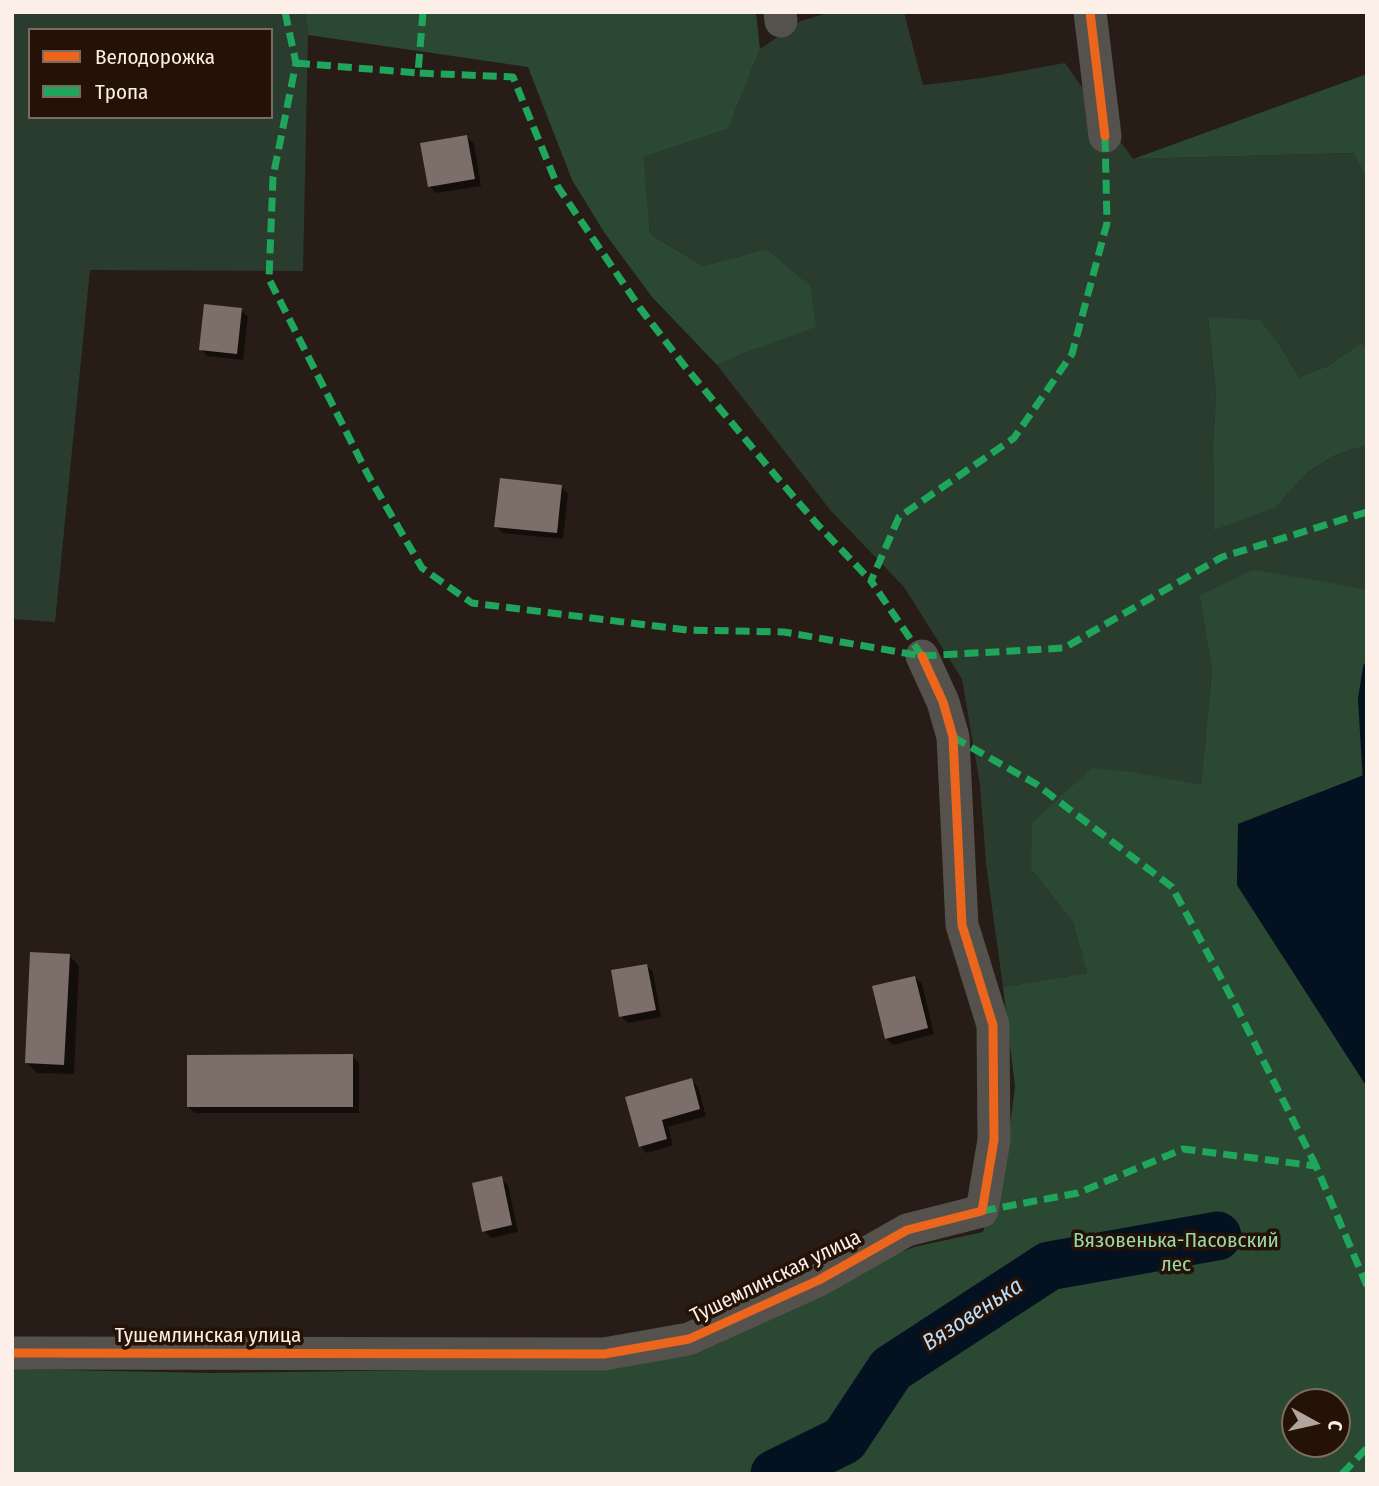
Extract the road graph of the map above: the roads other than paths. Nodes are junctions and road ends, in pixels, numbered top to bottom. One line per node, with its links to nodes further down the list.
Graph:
1 (1090, 12): 2 (street)
2 (1105, 136)
3 (922, 656): 4 (street, Тушемлинская улица)
4 (12, 1353)

